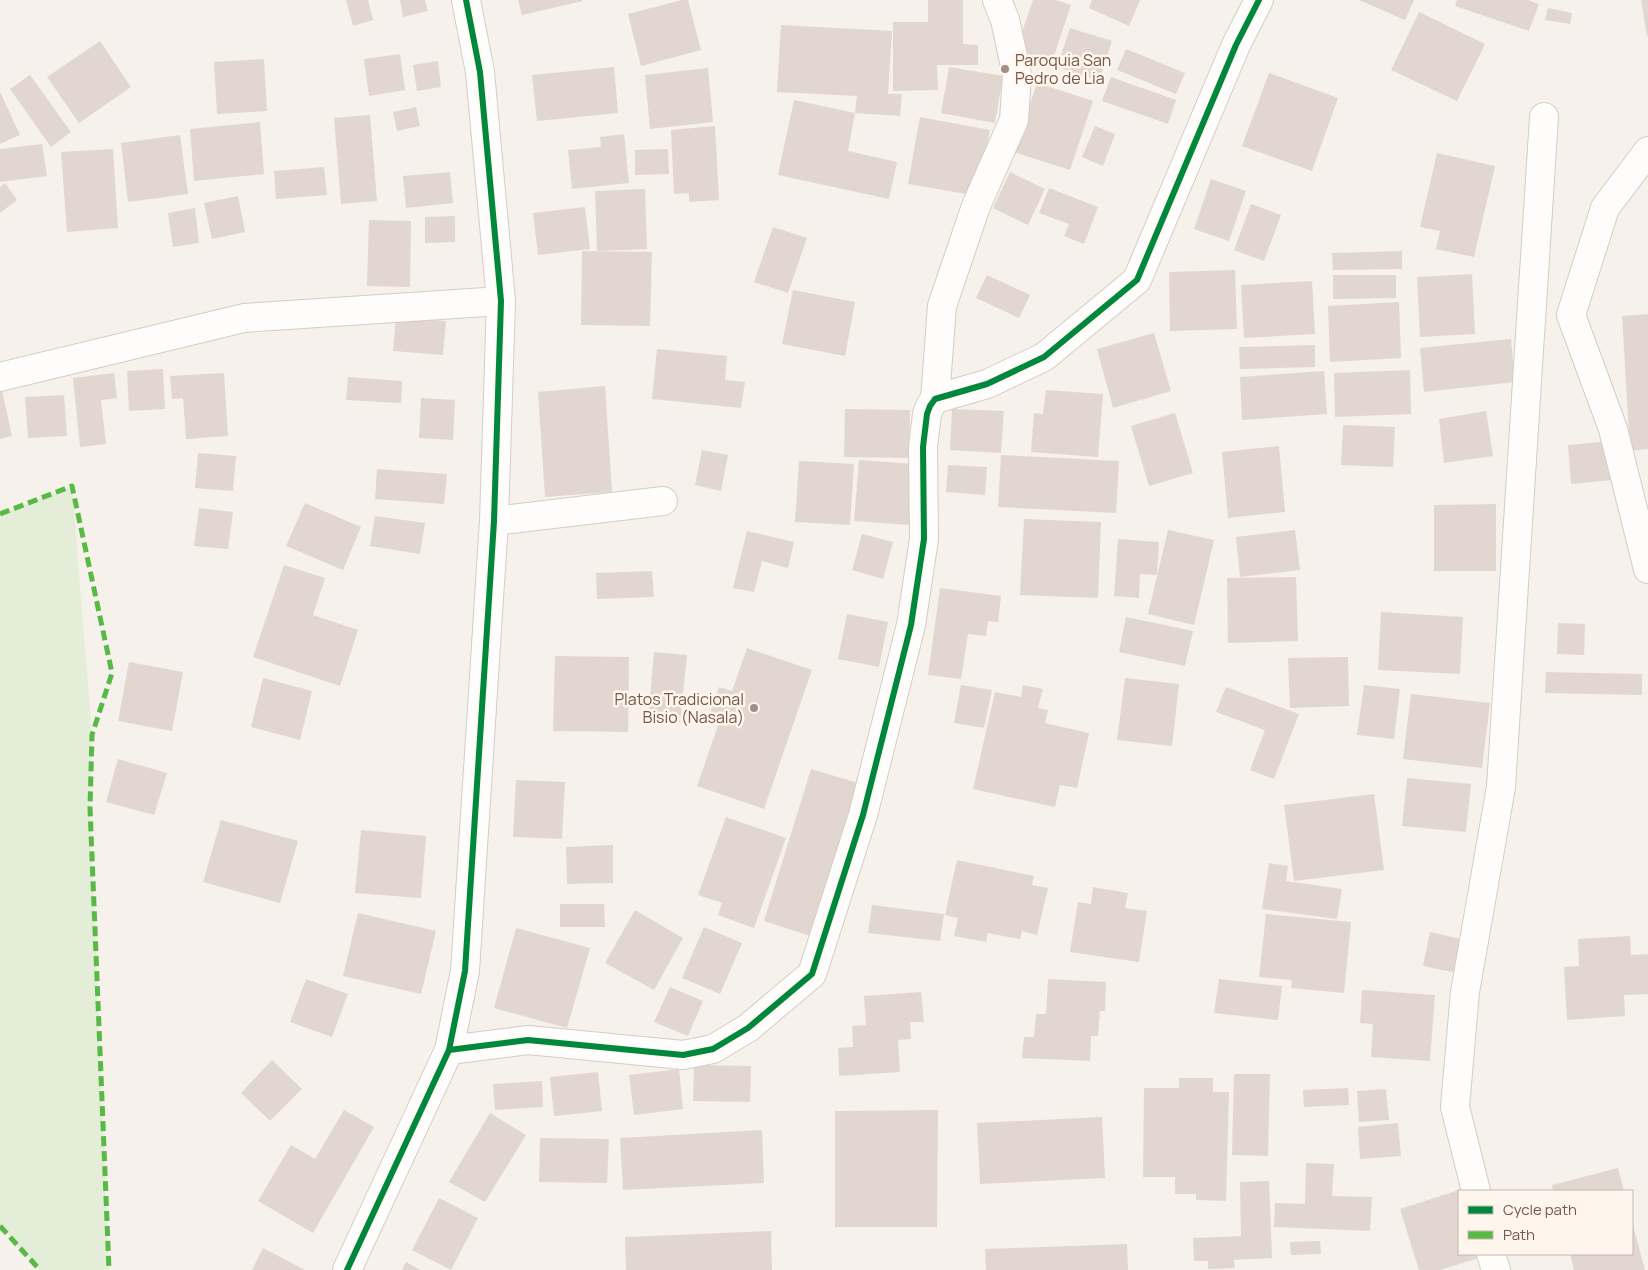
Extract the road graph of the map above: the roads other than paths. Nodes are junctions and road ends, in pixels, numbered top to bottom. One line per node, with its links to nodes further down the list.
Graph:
1 (466, 0): 6 (street)
2 (997, 0): 8 (street)
3 (1259, 0): 8 (street)
4 (1544, 116): 13 (street)
5 (1648, 151): 11 (street)
6 (501, 301): 7 (street); 10 (street)
7 (0, 377)
8 (935, 399): 12 (street)
9 (663, 501): 10 (street)
10 (494, 521): 12 (street)
11 (1648, 568)
12 (449, 1050): 15 (street)
13 (1476, 1190)
14 (1491, 1255): 16 (street)
15 (347, 1270)
16 (1496, 1270)

